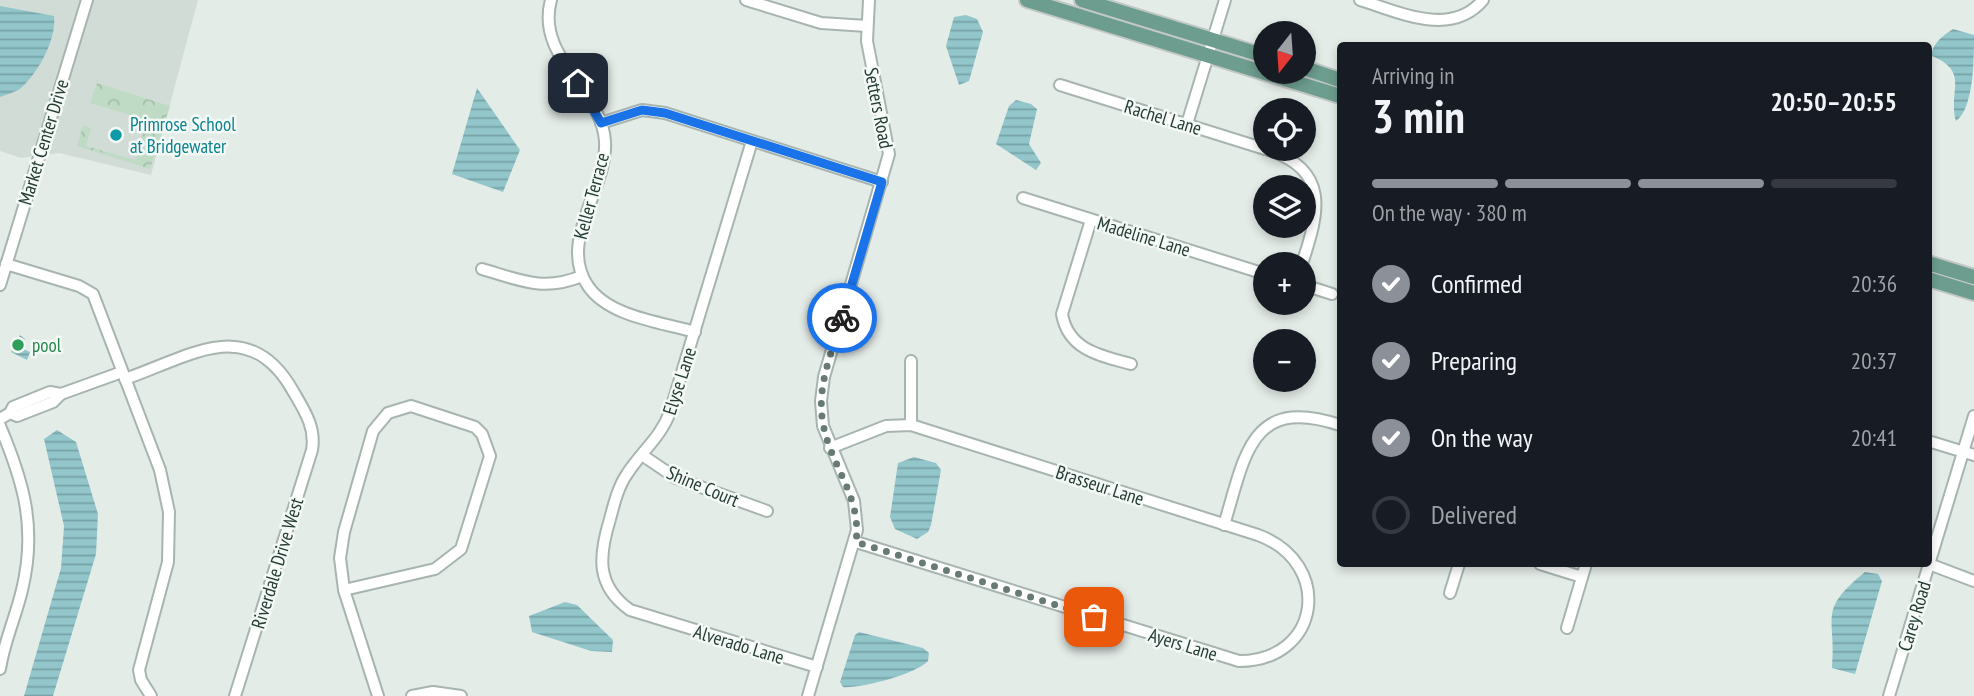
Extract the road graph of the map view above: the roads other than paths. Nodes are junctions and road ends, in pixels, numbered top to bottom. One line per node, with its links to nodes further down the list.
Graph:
1 (87, 0): 26 (street, Market Center Drive)
2 (551, 0): 17 (street, Keller Terrace)
3 (746, 0): 10 (street)
4 (869, 0): 10 (street, Setters Road)
5 (1027, 0): 11 (main road)
6 (1082, 0): 11 (main road)
7 (1225, 0): 11 (street)
8 (1360, 0): 9 (street)
9 (1483, 0)
10 (867, 26): 22 (street, Setters Road)
11 (1210, 47): 12 (main road); 16 (main road); 18 (street)
12 (1253, 54)
13 (1316, 72): 14 (main road)
14 (1337, 78)
15 (1060, 85): 18 (street, Rachel Lane)
16 (1337, 95)
17 (601, 123): 19 (street); 32 (street, Keller Terrace)
18 (1187, 124): 20 (street, Rachel Lane)
19 (752, 141): 22 (street); 39 (street, Elyse Lane)
20 (1253, 145)
21 (1293, 161): 27 (street, Rachel Lane)
22 (882, 182): 49 (street, Setters Road)
23 (1023, 198): 24 (street, Madeline Lane)
24 (1091, 220): 31 (street, Madeline Lane); 41 (street)
25 (0, 240): 26 (street)
26 (12, 244): 28 (street, Market Center Drive)
27 (1306, 252)
28 (6, 264): 35 (street, Market Center Drive); 42 (street)
29 (1932, 264): 33 (main road)
30 (482, 269): 32 (street)
31 (1253, 270)
32 (582, 276): 39 (street)
33 (1974, 277)
34 (1932, 280): 37 (main road)
35 (0, 285)
36 (1316, 289): 38 (street)
37 (1974, 293)
38 (1332, 294)
39 (695, 331): 51 (street, Elyse Lane)
40 (911, 361): 46 (street)
41 (1131, 364)
42 (123, 376): 43 (street); 70 (street, Riverdale Drive West); 71 (street)
43 (5, 416)
44 (1974, 416): 50 (street, Carey Road)
45 (1337, 424): 53 (street)
46 (911, 425): 49 (street, Brasseur Lane); 53 (street, Brasseur Lane)
47 (0, 426): 68 (street)
48 (1932, 442): 50 (street)
49 (830, 448): 54 (street, Setters Road)
50 (1969, 453): 55 (street, Carey Road)
51 (642, 455): 52 (street, Shine Court); 65 (street, Elyse Lane)
52 (768, 511)
53 (1224, 525): 66 (street, Brasseur Lane)
54 (856, 542): 66 (street, Ayers Lane); 69 (street, Setters Road)
55 (1932, 556)
56 (1932, 565): 62 (street)
57 (1458, 567): 64 (street)
58 (1550, 567): 61 (street)
59 (1585, 567): 61 (street)
60 (1928, 567): 76 (street, Carey Road)
61 (1582, 577): 67 (street)
62 (1974, 581)
63 (344, 590): 63 (street); 72 (street)
64 (1450, 593)
65 (663, 621): 69 (street, Alverado Lane)
66 (1301, 627)
67 (1567, 628)
68 (0, 665)
69 (817, 667): 75 (street, Setters Road)
70 (236, 693)
71 (151, 696)
72 (378, 696)
73 (412, 696): 74 (street)
74 (461, 696)
75 (808, 696)
76 (1889, 696)

